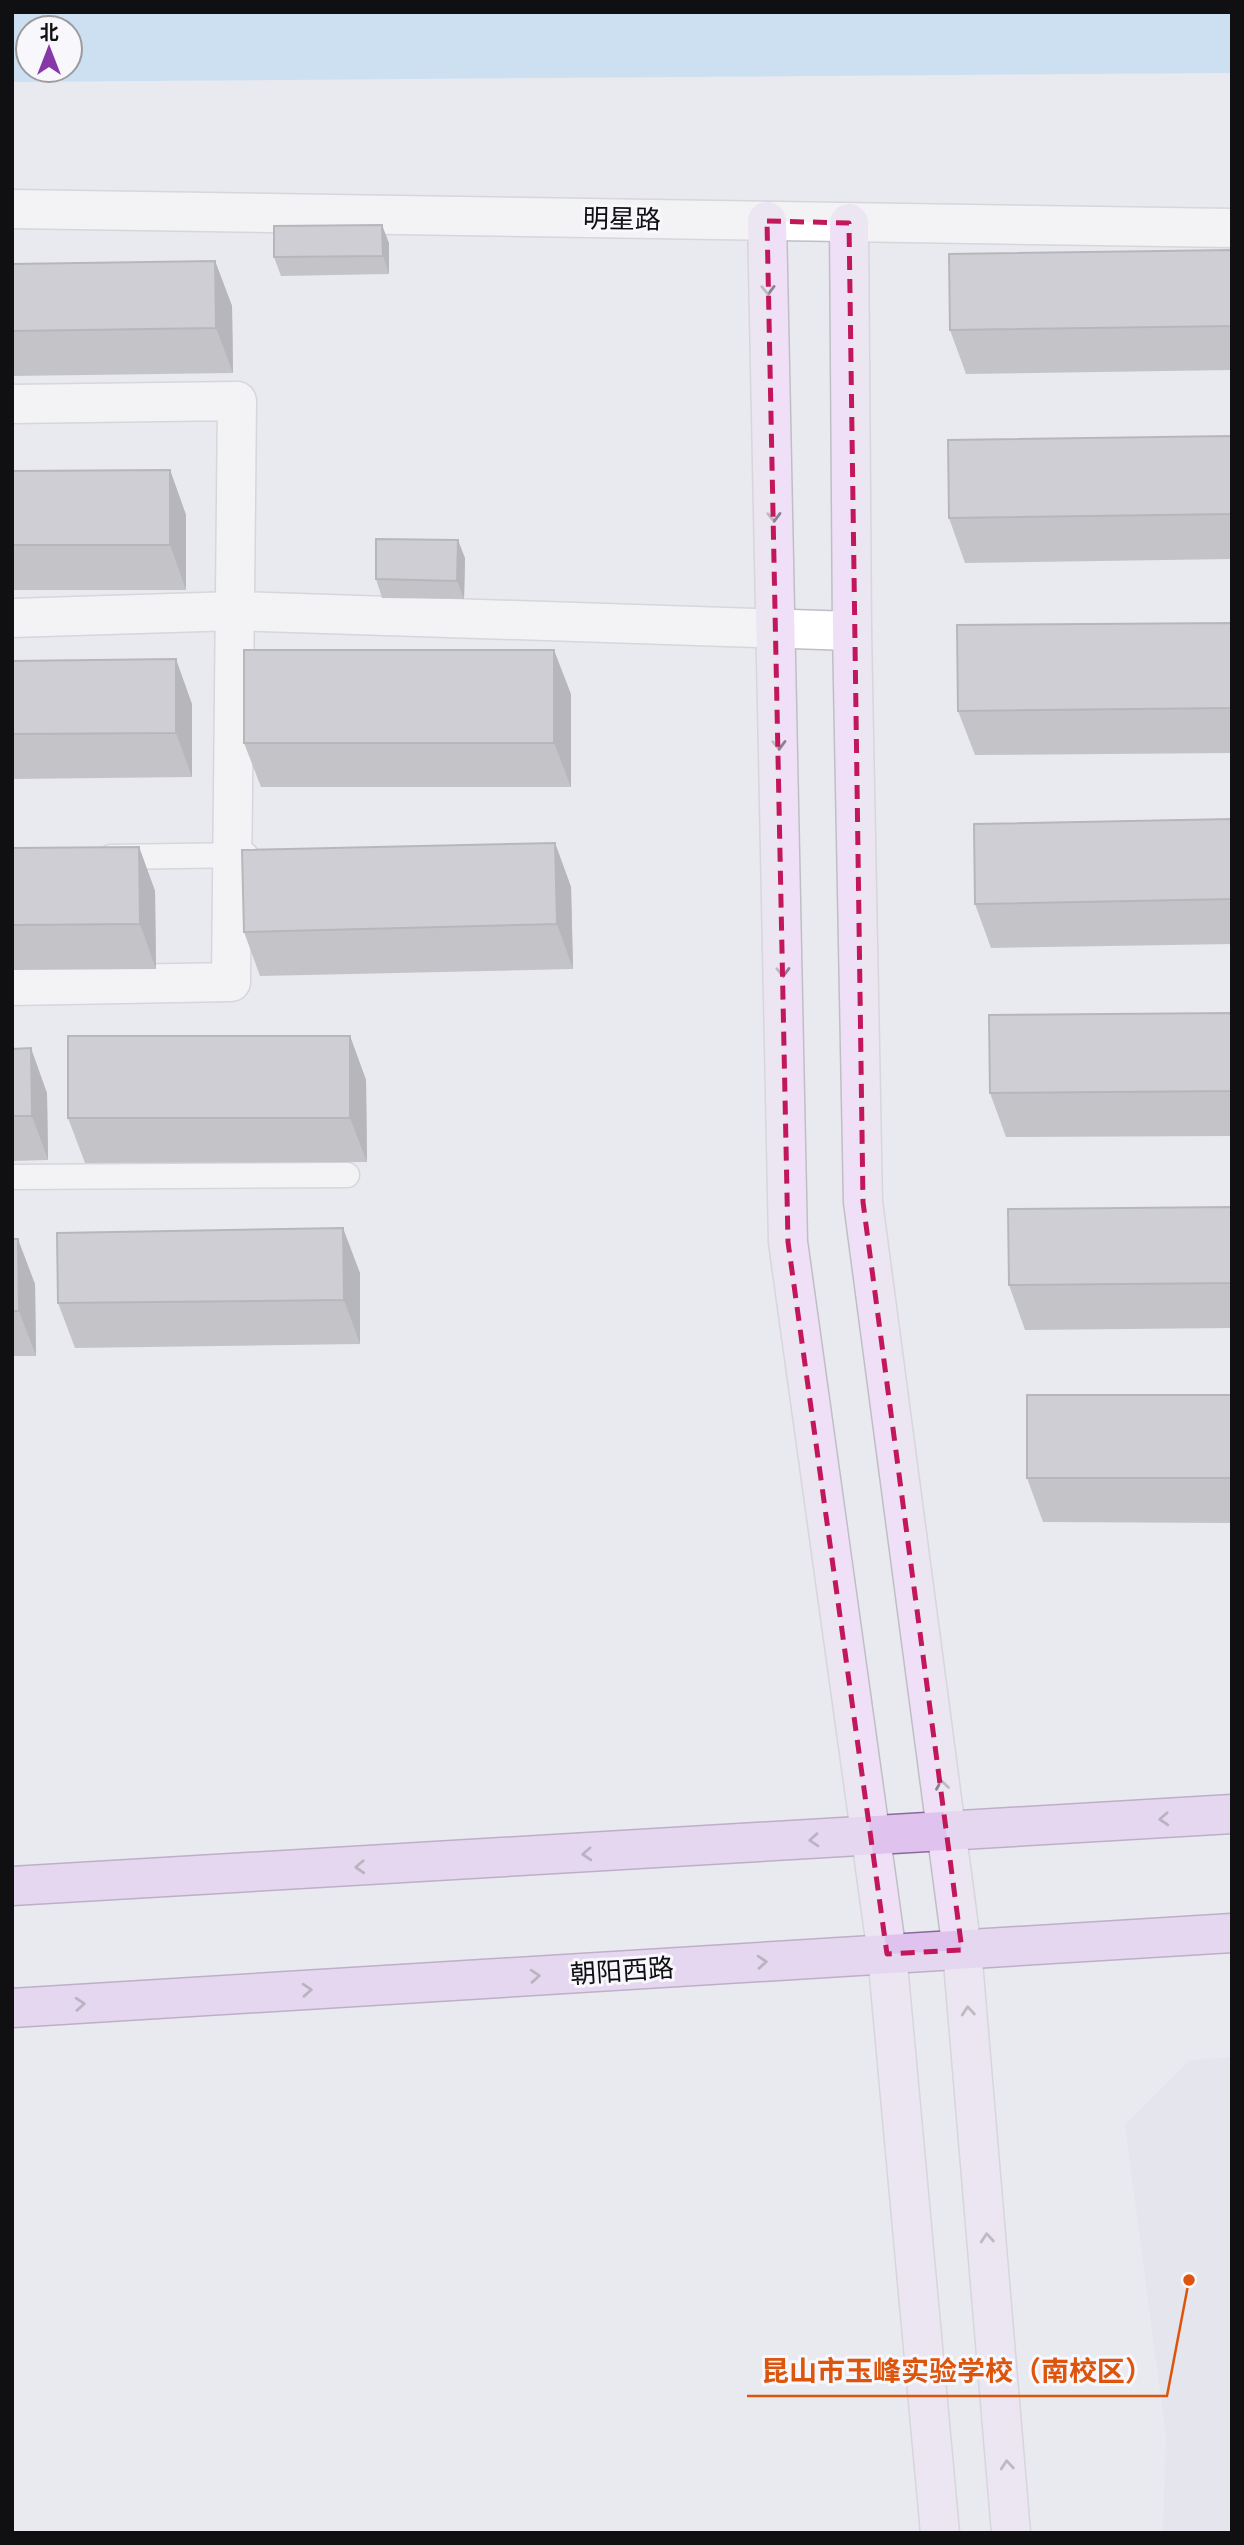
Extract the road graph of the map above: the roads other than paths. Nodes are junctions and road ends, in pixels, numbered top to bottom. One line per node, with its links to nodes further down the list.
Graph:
1 (12, 209): 2 (street, 明星路)
2 (766, 222): 3 (street, 明星路); 8 (street, one-way to 8)
3 (849, 223): 4 (street, 明星路); 9 (street)
4 (1232, 229)
5 (12, 404): 6 (street)
6 (235, 611): 7 (street); 8 (street); 10 (street)
7 (12, 618)
8 (776, 628): 9 (street); 18 (street, one-way to 18)
9 (852, 631): 17 (street, one-way to 9)
10 (232, 855): 11 (lane); 12 (lane); 13 (street)
11 (274, 855)
12 (95, 858)
13 (12, 986)
14 (348, 1175): 15 (lane)
15 (12, 1177)
16 (1232, 1815): 17 (main road, one-way to 17)
17 (948, 1831): 18 (main road); 21 (street)
18 (872, 1836): 19 (main road, one-way to 19); 22 (street)
19 (12, 1886)
20 (1232, 1933): 21 (main road, 朝阳西路)
21 (962, 1950): 22 (main road, 朝阳西路); 25 (street, one-way to 21)
22 (887, 1954): 23 (main road, 朝阳西路, one-way to 22); 24 (street)
23 (12, 2008)
24 (940, 2533)
25 (1011, 2533)

